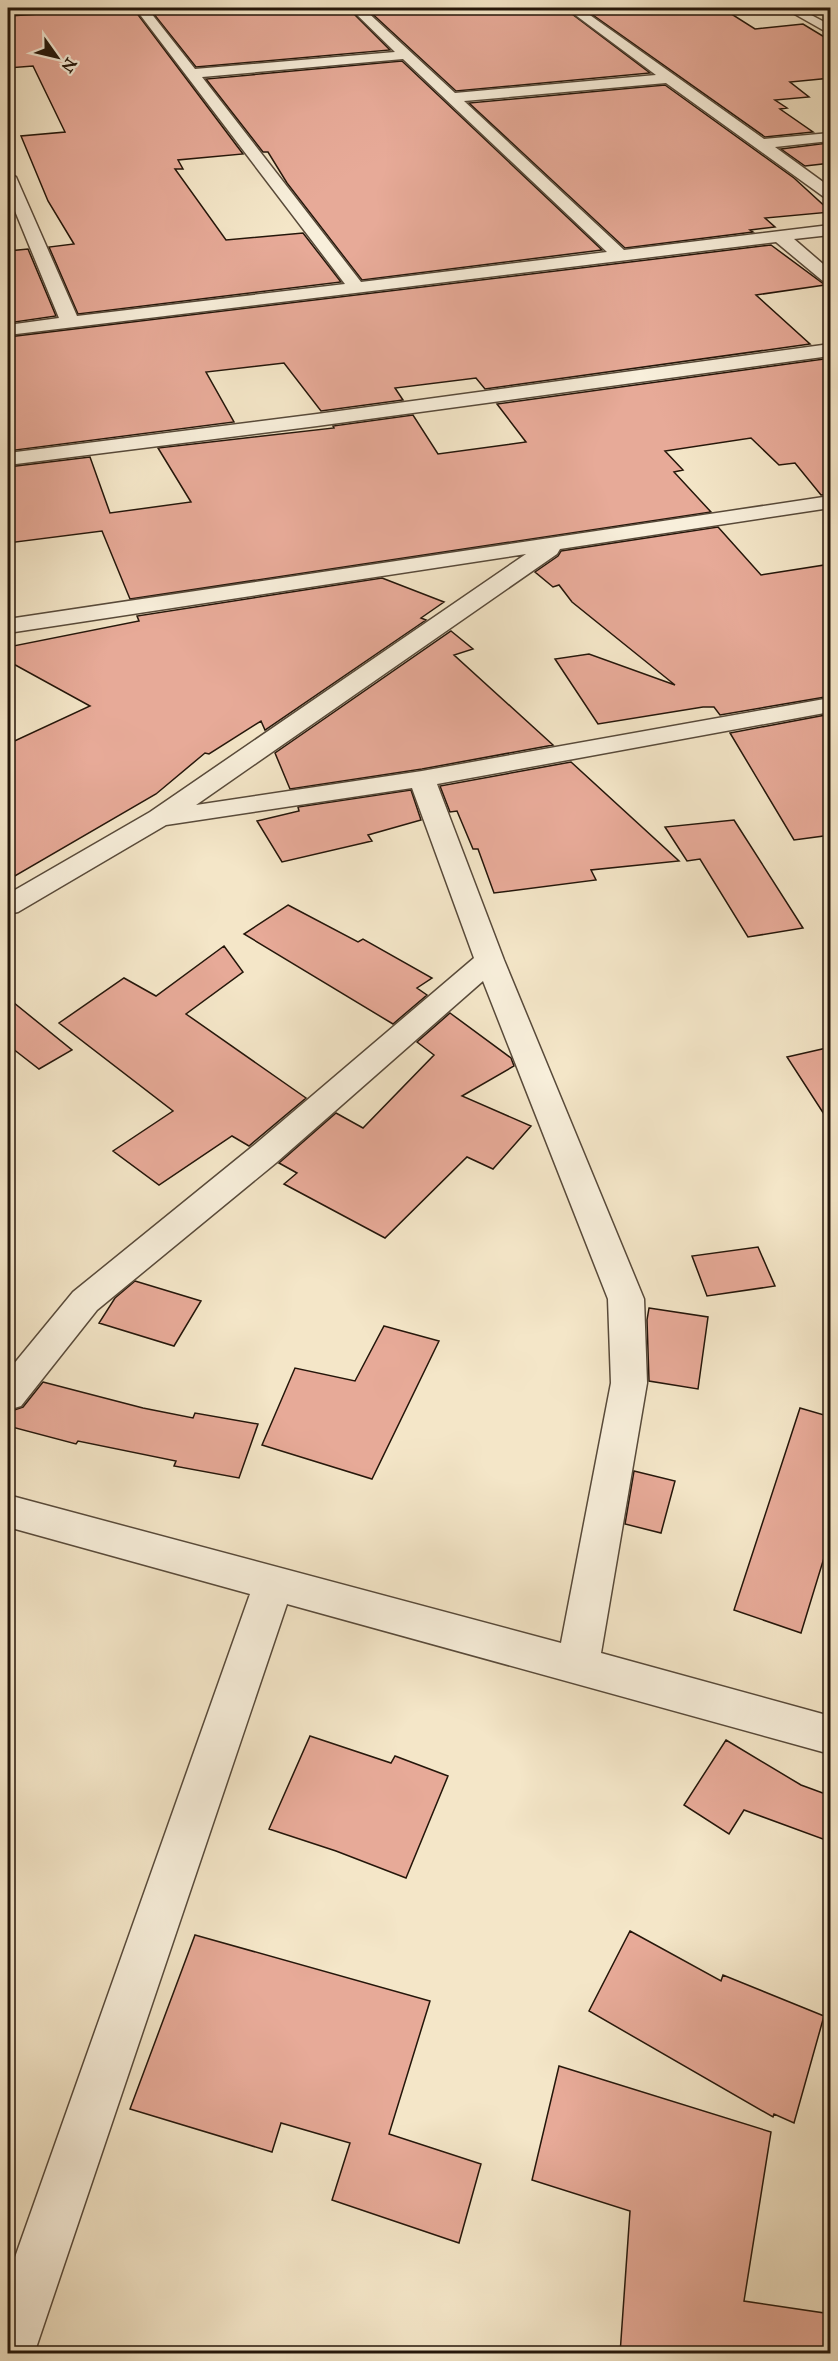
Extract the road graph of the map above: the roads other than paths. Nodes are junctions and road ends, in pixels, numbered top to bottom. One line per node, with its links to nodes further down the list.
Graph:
1 (141, 8): 7 (street)
2 (356, 8): 6 (street)
3 (572, 8): 8 (street)
4 (790, 8): 5 (street)
5 (831, 30)
6 (407, 55): 7 (street); 9 (street)
7 (190, 74): 18 (street)
8 (671, 78): 9 (street); 11 (street)
9 (451, 98): 16 (street)
10 (831, 137): 11 (street)
11 (762, 144): 13 (street)
12 (8, 177): 19 (street)
13 (831, 194)
14 (831, 230): 15 (street)
15 (780, 236): 16 (street); 17 (street)
16 (619, 254): 18 (street)
17 (831, 278)
18 (357, 288): 19 (street)
19 (70, 322): 20 (street)
20 (8, 330)
21 (831, 350): 22 (street)
22 (8, 459)
23 (831, 502): 24 (street)
24 (555, 545): 25 (street); 28 (street)
25 (8, 626)
26 (830, 706): 27 (street)
27 (422, 779): 28 (street); 30 (street)
28 (159, 818): 29 (street)
29 (8, 906)
30 (489, 960): 31 (street); 34 (street)
31 (8, 1396)
32 (8, 1511): 33 (street)
33 (273, 1584): 34 (street); 36 (street)
34 (578, 1664): 35 (street)
35 (831, 1735)
36 (8, 2351)

